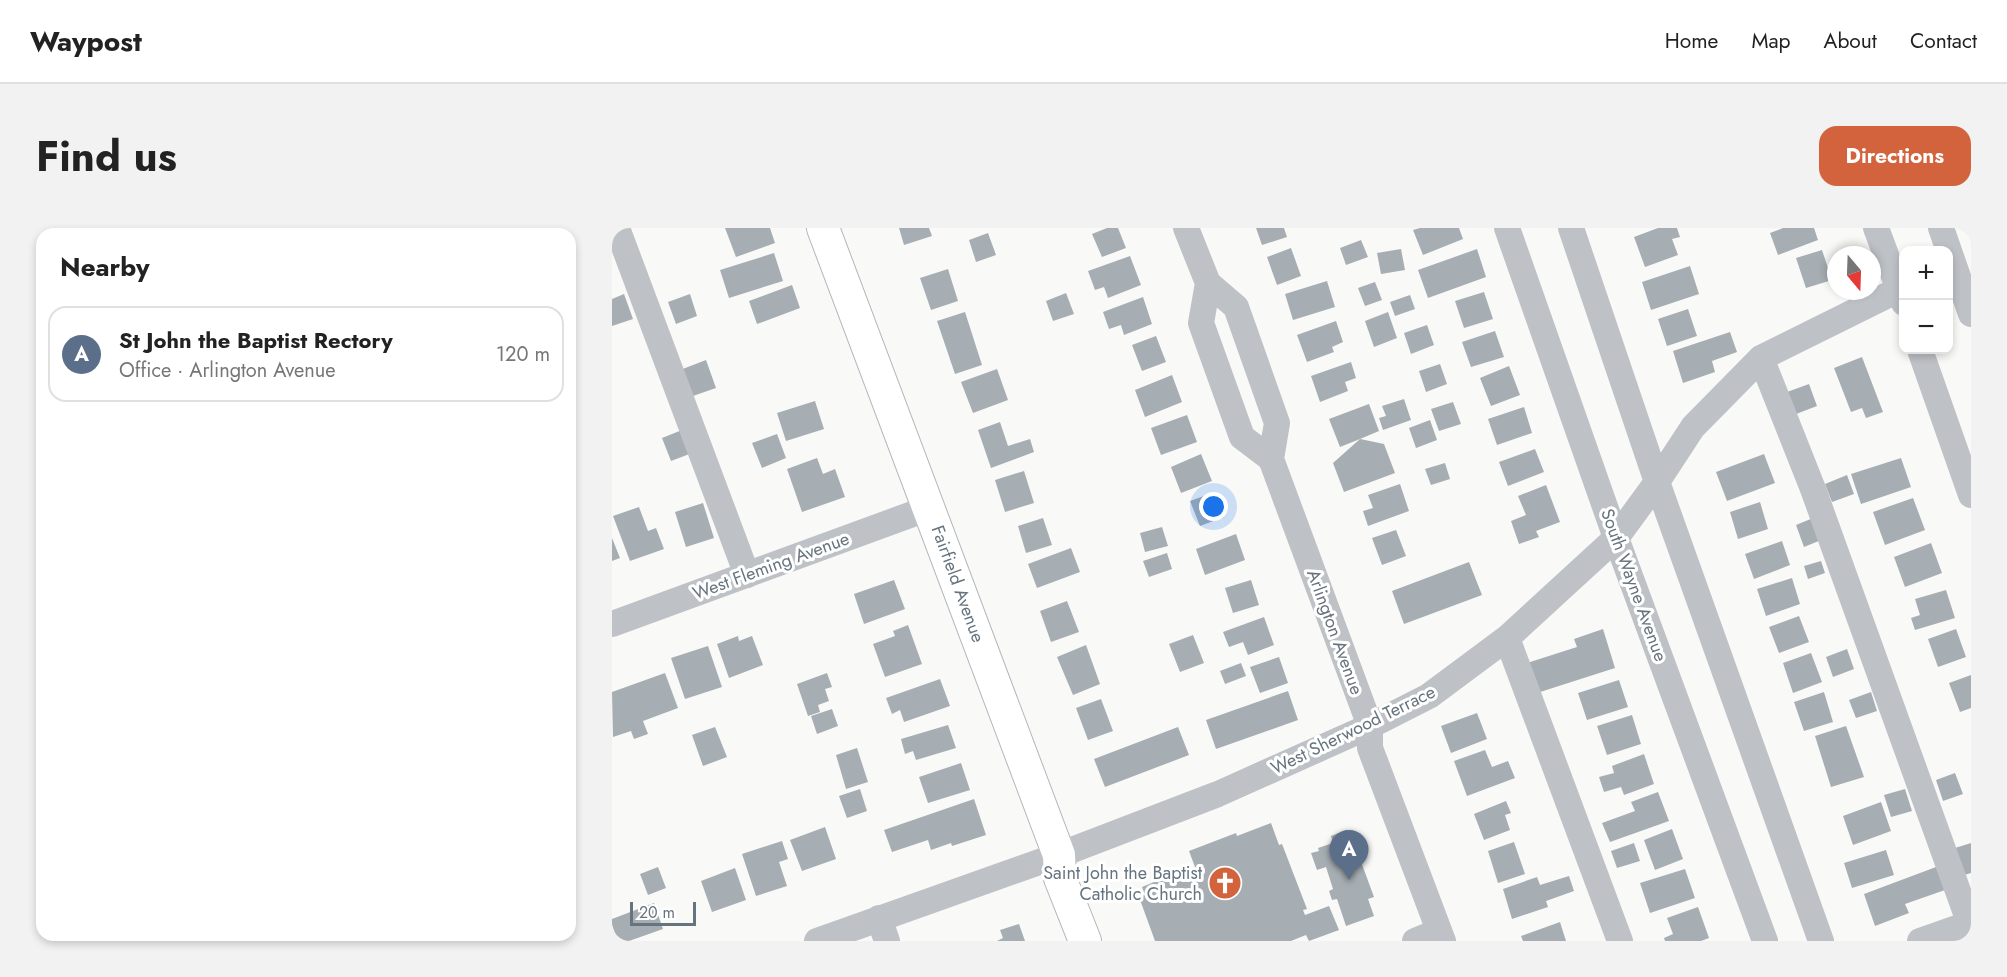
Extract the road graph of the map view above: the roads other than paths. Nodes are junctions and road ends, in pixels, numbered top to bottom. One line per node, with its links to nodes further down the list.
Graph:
1 (615, 228): 20 (street)
2 (823, 228): 18 (main road, Fairfield Avenue)
3 (1186, 228): 9 (street, Arlington Avenue)
4 (1507, 228): 19 (street, South Wayne Avenue)
5 (1570, 228): 16 (street)
6 (1876, 228): 10 (street)
7 (1941, 228): 8 (street)
8 (1958, 264): 12 (street)
9 (1208, 283): 15 (street, Arlington Avenue); 15 (street)
10 (1899, 286)
11 (1899, 294): 14 (street, West Sherwood Terrace)
12 (1971, 315)
13 (1921, 354): 17 (street)
14 (1761, 357): 16 (street, West Sherwood Terrace); 25 (street)
15 (1271, 459): 23 (street, Arlington Avenue)
16 (1657, 482): 19 (street, West Sherwood Terrace); 33 (street)
17 (1971, 495)
18 (929, 508): 20 (street, West Fleming Avenue); 24 (main road, Fairfield Avenue)
19 (1616, 538): 22 (street, West Sherwood Terrace); 32 (street, South Wayne Avenue)
20 (747, 575): 21 (street, West Fleming Avenue)
21 (612, 624)
22 (1507, 638): 23 (street, West Sherwood Terrace); 31 (street)
23 (1370, 726): 24 (street, West Sherwood Terrace); 27 (street, Arlington Avenue)
24 (1059, 855): 26 (street, West Sherwood Terrace); 29 (main road, Fairfield Avenue)
25 (1971, 925): 34 (street)
26 (883, 930): 28 (street, West Sherwood Terrace)
27 (1441, 936): 30 (street)
28 (817, 941)
29 (1085, 941)
30 (1415, 941)
31 (1620, 941)
32 (1765, 941)
33 (1821, 941)
34 (1920, 941)

